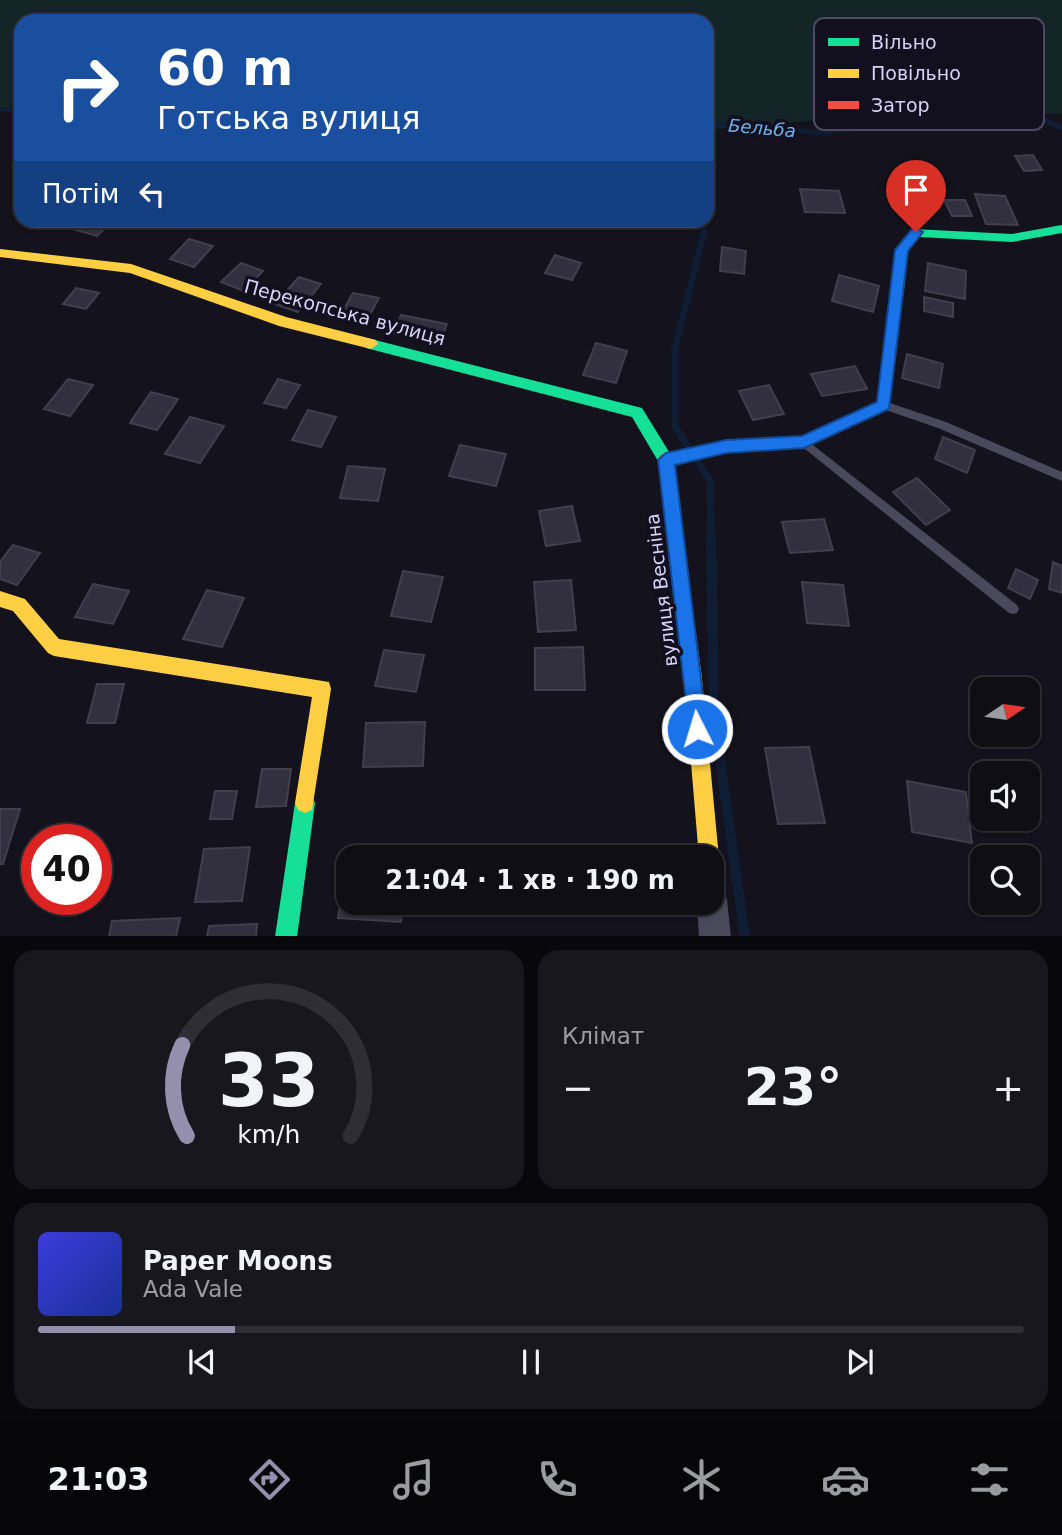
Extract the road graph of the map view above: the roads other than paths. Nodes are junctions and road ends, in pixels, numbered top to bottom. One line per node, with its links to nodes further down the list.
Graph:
1 (1062, 229): 3 (street)
2 (0, 253): 4 (street, Перекопська вулиця)
3 (884, 405): 5 (street); 7 (lane)
4 (637, 412): 6 (street, вулиця Весніна)
5 (804, 442): 6 (street); 9 (lane)
6 (666, 460): 10 (street, вулиця Весніна)
7 (1062, 477)
8 (0, 599): 12 (street)
9 (1013, 609)
10 (707, 845)
11 (713, 915): 13 (street)
12 (286, 936)
13 (715, 936)

